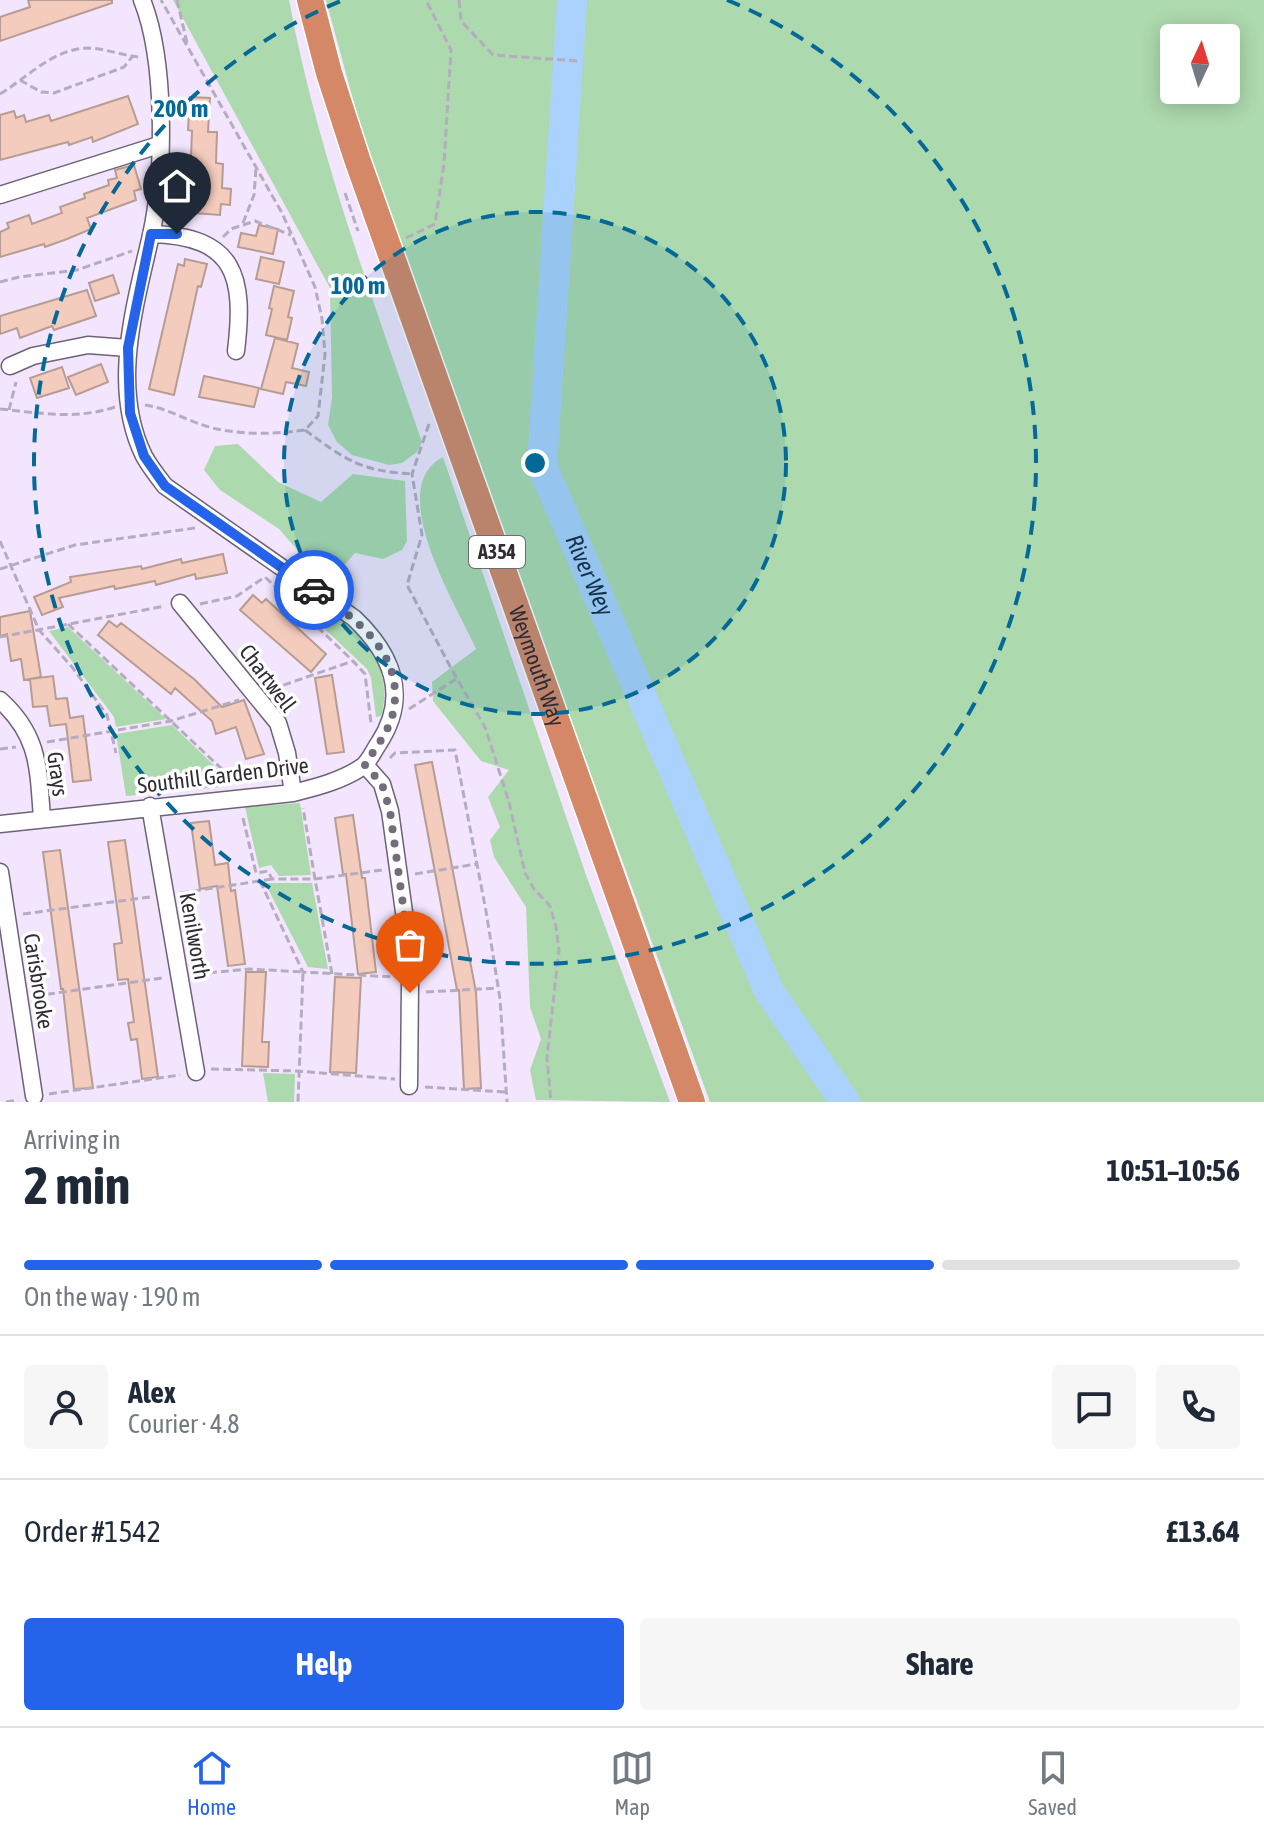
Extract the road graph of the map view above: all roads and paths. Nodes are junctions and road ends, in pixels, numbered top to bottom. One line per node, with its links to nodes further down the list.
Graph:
1 (142, 0): 9 (street, Southill Garden Drive)
2 (161, 0): 7 (path)
3 (177, 0): 7 (path)
4 (310, 0): 21 (highway, Weymouth Way / A354)
5 (426, 0): 21 (path)
6 (459, 0): 10 (path)
7 (188, 47): 14 (path)
8 (132, 56): 9 (path); 11 (path); 11 (path)
9 (156, 58): 13 (street, Southill Garden Drive)
10 (578, 61)
11 (20, 80): 12 (path)
12 (0, 94)
13 (159, 145): 16 (street); 18 (street, Southill Garden Drive)
14 (256, 167): 17 (path); 19 (path)
15 (345, 193): 20 (path)
16 (0, 195)
17 (243, 223): 19 (path); 22 (path)
18 (151, 234): 22 (street); 23 (street, Southill Garden Drive)
19 (292, 236): 32 (path)
20 (361, 238)
21 (388, 246): 82 (highway, Weymouth Way / A354)
22 (212, 248): 26 (street)
23 (146, 252): 24 (path); 25 (street, Southill Garden Drive)
24 (0, 282)
25 (128, 348): 27 (street); 28 (street, Southill Garden Drive)
26 (236, 351)
27 (15, 364): 30 (path)
28 (129, 403): 30 (path); 32 (path); 34 (street, Southill Garden Drive)
29 (0, 409): 30 (path)
30 (9, 410)
31 (432, 416): 33 (path)
32 (305, 430): 33 (path)
33 (412, 474): 43 (path)
34 (219, 525): 36 (path); 46 (street, Southill Garden Drive)
35 (0, 541): 36 (path)
36 (10, 568): 37 (path); 40 (path)
37 (0, 569)
38 (182, 605): 39 (path); 42 (path); 44 (street, Chartwell)
39 (68, 624): 40 (path); 47 (path)
40 (39, 630): 41 (path); 48 (path)
41 (0, 637)
42 (353, 661): 44 (path); 49 (path)
43 (456, 679): 46 (path); 81 (path)
44 (256, 694): 47 (path); 55 (street, Chartwell)
45 (0, 700): 50 (street, Grays)
46 (392, 717): 49 (street, Southill Garden Drive)
47 (171, 721): 48 (path); 54 (path)
48 (113, 732): 50 (path); 52 (path)
49 (383, 737): 53 (street, Southill Garden Drive)
50 (32, 745): 51 (path); 57 (street, Grays)
51 (0, 749)
52 (116, 753)
53 (369, 770): 55 (street, Southill Garden Drive); 60 (path); 62 (street)
54 (233, 786)
55 (297, 792): 56 (street, Southill Garden Drive); 64 (path)
56 (150, 806): 57 (street, Southill Garden Drive); 66 (street, Kenilworth)
57 (42, 818): 59 (street, Southill Garden Drive)
58 (243, 818): 63 (path)
59 (0, 824)
60 (477, 864): 62 (path); 72 (path)
61 (0, 872): 67 (street, Carisbrooke)
62 (398, 872): 64 (path); 71 (street)
63 (272, 879): 64 (path); 65 (path)
64 (315, 879): 69 (path)
65 (260, 881): 66 (path); 68 (path)
66 (165, 895): 67 (path); 70 (street, Kenilworth)
67 (7, 916): 73 (street, Carisbrooke)
68 (303, 972): 69 (path); 70 (path); 74 (path)
69 (332, 974): 71 (path)
70 (179, 975): 73 (path); 75 (street, Kenilworth)
71 (410, 986): 72 (path); 76 (street)
72 (498, 988): 77 (path)
73 (19, 999): 78 (street, Carisbrooke)
74 (298, 1071): 75 (path); 76 (path); 79 (path)
75 (196, 1072): 78 (path)
76 (409, 1086): 77 (path)
77 (506, 1092): 80 (path)
78 (34, 1096)
79 (298, 1102)
80 (507, 1102)
81 (551, 1102)
82 (692, 1102)

